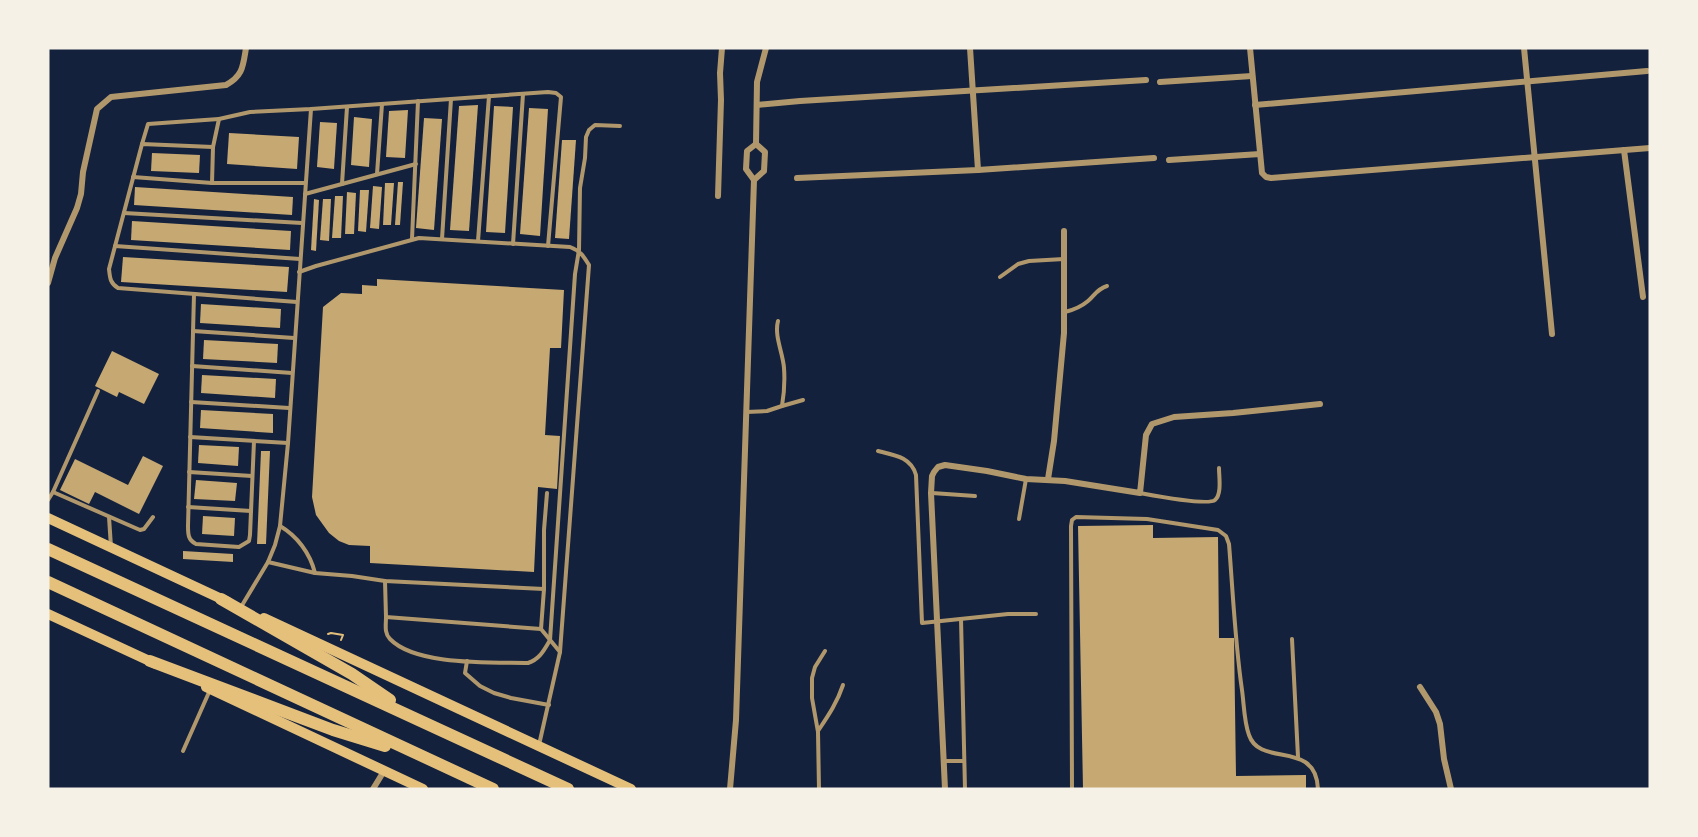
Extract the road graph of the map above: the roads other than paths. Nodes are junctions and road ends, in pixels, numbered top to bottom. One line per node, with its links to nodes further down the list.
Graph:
1 (246, 48): 58 (street)
2 (722, 48): 43 (street)
3 (766, 48): 18 (street)
4 (970, 48): 12 (street)
5 (1250, 48): 8 (street)
6 (1524, 48): 10 (street)
7 (1647, 71): 10 (street)
8 (1252, 76): 11 (street); 19 (street)
9 (1146, 80): 12 (street)
10 (1527, 81): 19 (street); 30 (street)
11 (1160, 82)
12 (973, 90): 18 (street); 34 (street)
13 (523, 94): 14 (lane); 50 (lane); 52 (lane)
14 (489, 96): 15 (lane); 49 (lane)
15 (451, 99): 16 (lane); 48 (lane)
16 (418, 101): 17 (lane); 33 (lane)
17 (382, 104): 20 (lane); 35 (lane)
18 (757, 105): 25 (street)
19 (1255, 105): 29 (street)
20 (347, 107): 21 (lane); 41 (lane)
21 (311, 109): 22 (lane); 40 (lane)
22 (219, 119): 24 (lane); 26 (lane)
23 (620, 126): 53 (lane)
24 (142, 144): 26 (lane); 36 (lane)
25 (756, 144): 38 (street); 38 (street)
26 (213, 147): 39 (lane)
27 (1650, 148): 28 (street)
28 (1624, 150): 30 (street); 61 (street)
29 (1260, 154): 30 (street); 32 (street)
30 (1535, 157): 66 (street)
31 (1154, 158): 34 (street)
32 (1169, 160)
33 (416, 164): 35 (lane); 47 (lane)
34 (978, 170): 37 (street)
35 (377, 174): 41 (lane)
36 (133, 177): 39 (lane); 44 (lane)
37 (797, 178)
38 (754, 180): 76 (street)
39 (212, 183): 40 (lane)
40 (305, 183): 42 (lane)
41 (342, 183): 42 (lane)
42 (305, 194): 45 (lane)
43 (718, 196)
44 (124, 213): 45 (lane); 51 (lane)
45 (302, 223): 54 (lane)
46 (1064, 231): 55 (street)
47 (412, 239): 48 (lane); 56 (lane)
48 (442, 239): 49 (lane)
49 (478, 242): 50 (lane)
50 (513, 244): 52 (lane)
51 (115, 246): 54 (lane); 60 (lane)
52 (549, 246): 53 (lane)
53 (579, 250): 115 (lane); 117 (lane)
54 (300, 259): 56 (lane)
55 (1065, 259): 57 (lane); 63 (street)
56 (299, 272): 62 (lane)
57 (1000, 277)
58 (48, 284)
59 (1107, 286): 63 (lane)
60 (194, 294): 62 (lane); 65 (lane)
61 (1643, 297)
62 (297, 302): 67 (lane)
63 (1065, 312): 85 (street)
64 (778, 321): 74 (lane)
65 (193, 331): 67 (lane); 68 (lane)
66 (1552, 334)
67 (294, 338): 69 (lane)
68 (192, 366): 69 (lane); 72 (lane)
69 (292, 373): 75 (lane)
70 (99, 392): 86 (lane)
71 (803, 400): 74 (lane)
72 (191, 402): 75 (lane); 77 (lane)
73 (1320, 404): 89 (street)
74 (782, 406): 76 (lane)
75 (290, 408): 79 (lane)
76 (746, 412): 138 (street)
77 (190, 437): 78 (lane); 82 (lane)
78 (254, 441): 79 (lane); 83 (lane)
79 (288, 443): 98 (lane)
80 (878, 451): 112 (lane)
81 (1219, 468): 89 (lane)
82 (189, 472): 83 (lane); 92 (lane)
83 (252, 476): 93 (lane)
84 (1026, 479): 85 (street); 88 (street); 97 (lane)
85 (1048, 479): 89 (street)
86 (53, 492): 91 (lane); 94 (lane)
87 (547, 493): 105 (lane)
88 (931, 493): 90 (lane); 112 (street)
89 (1140, 493)
90 (975, 496)
91 (48, 500)
92 (188, 507): 93 (lane); 93 (lane)
93 (251, 511)
94 (109, 517): 95 (lane); 99 (lane)
95 (153, 517)
96 (48, 518): 99 (main road)
97 (1019, 519)
98 (280, 526): 101 (lane); 102 (lane)
99 (111, 547): 106 (main road)
100 (48, 549): 124 (highway)
101 (268, 562): 102 (lane); 107 (lane)
102 (315, 573): 103 (lane)
103 (385, 581): 105 (lane); 110 (lane)
104 (48, 582): 129 (highway)
105 (544, 589): 113 (lane)
106 (221, 599): 107 (main road); 124 (highway)
107 (240, 607): 126 (main road)
108 (48, 614): 118 (main road)
109 (1036, 614): 111 (lane)
110 (386, 617): 113 (lane); 119 (lane)
111 (961, 619): 112 (lane); 131 (lane)
112 (938, 621): 130 (street)
113 (541, 629): 115 (lane)
114 (1292, 639): 128 (lane)
115 (550, 640): 117 (lane); 119 (lane)
116 (825, 651): 125 (lane)
117 (560, 652): 123 (lane)
118 (150, 661): 122 (main road); 129 (highway)
119 (467, 661): 123 (lane)
120 (843, 685): 125 (lane)
121 (1420, 687): 144 (street)
122 (210, 690): 127 (lane); 132 (main road)
123 (549, 705): 126 (lane)
124 (423, 722): 136 (highway)
125 (818, 732): 139 (lane)
126 (539, 746): 137 (main road)
127 (183, 752)
128 (1298, 758): 142 (lane); 143 (lane)
129 (429, 760): 135 (highway)
130 (945, 761): 131 (lane); 140 (street)
131 (964, 761): 141 (lane)
132 (384, 771): 133 (street); 134 (main road)
133 (373, 789)
134 (423, 789)
135 (493, 789)
136 (568, 789)
137 (631, 789)
138 (730, 789)
139 (819, 789)
140 (945, 789)
141 (965, 789)
142 (1072, 789)
143 (1318, 789)
144 (1451, 789)

